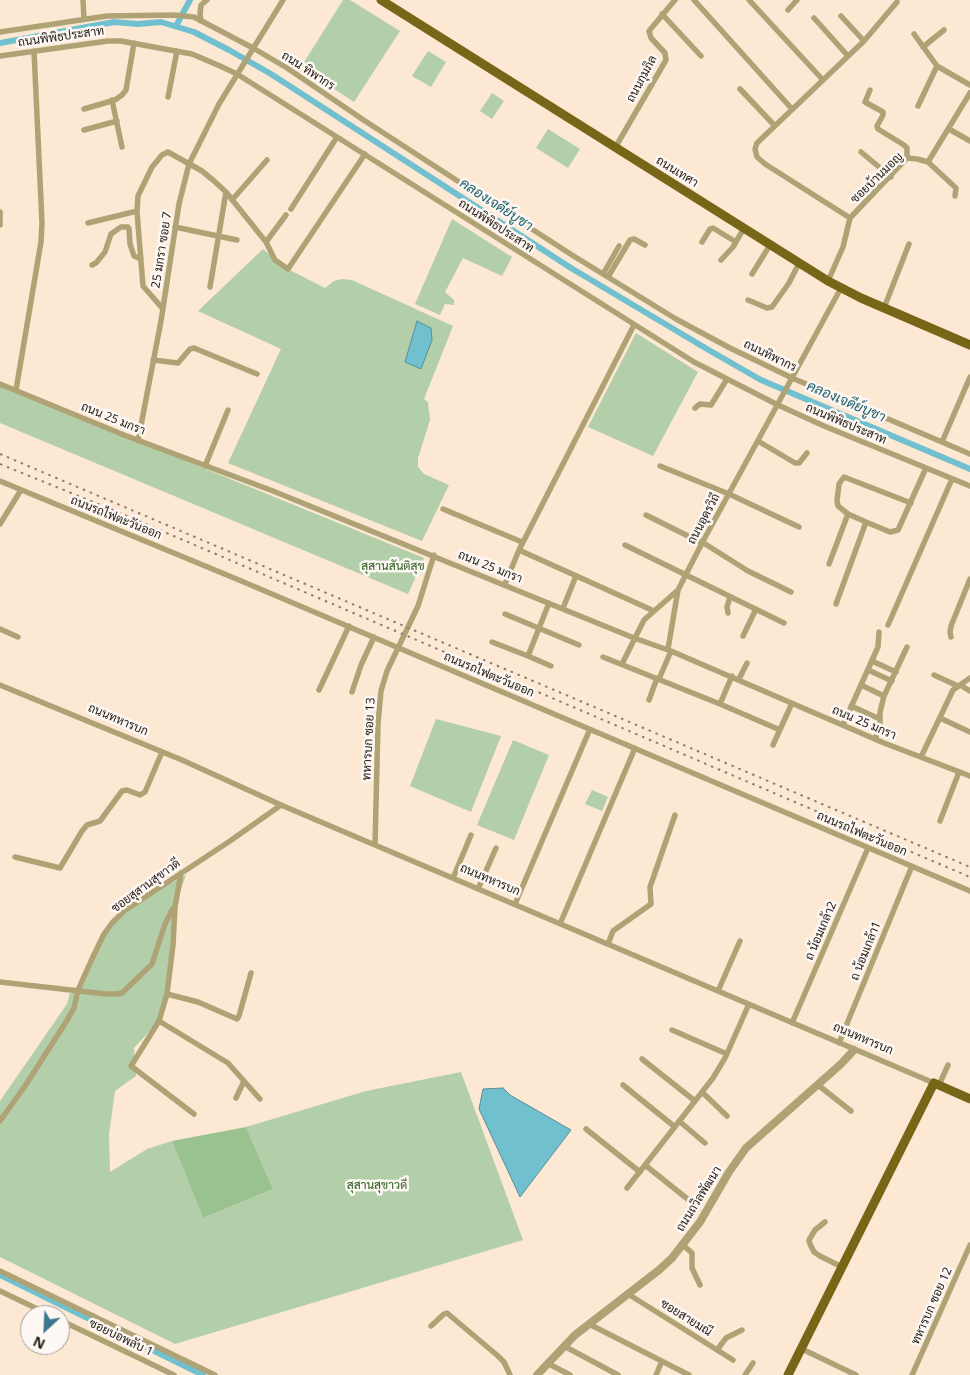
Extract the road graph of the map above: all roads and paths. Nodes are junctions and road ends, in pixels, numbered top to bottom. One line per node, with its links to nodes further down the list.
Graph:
1 (83, 0): 14 (street)
2 (207, 0): 15 (street)
3 (283, 0): 22 (street, 25 มกรา ซอย 7)
4 (381, 0): 47 (main road, ถนนเทศา)
5 (675, 0): 11 (street, ถนนกุมภิล)
6 (694, 0): 39 (street)
7 (749, 0): 30 (street)
8 (797, 0): 10 (street)
9 (896, 2): 19 (street)
10 (788, 10)
11 (662, 14): 26 (street); 47 (street, ถนนกุมภิล)
12 (841, 16): 19 (street)
13 (814, 18): 27 (street)
14 (84, 19): 15 (street, ถนน ทิพากร); 17 (street, ถนน ทิพากร)
15 (201, 21): 22 (street, ถนน ทิพากร)
16 (944, 30): 21 (street)
17 (0, 32)
18 (914, 34): 21 (street)
19 (864, 41): 27 (street)
20 (134, 43): 23 (street, ถนนพิพิธประสาท); 24 (street, ถนนพิพิธประสาท); 36 (street)
21 (923, 47): 28 (street)
22 (252, 50): 29 (street, 25 มกรา ซอย 7); 76 (street, ถนน ทิพากร)
23 (34, 51): 25 (street, ถนนพิพิธประสาท); 97 (street)
24 (177, 51): 29 (street, ถนนพิพิธประสาท); 35 (street)
25 (0, 56)
26 (701, 56)
27 (848, 56): 30 (street)
28 (937, 66): 31 (street); 37 (street)
29 (239, 72): 44 (street, ถนนพิพิธประสาท); 53 (street, 25 มกรา ซอย 7)
30 (823, 80): 39 (street)
31 (970, 85)
32 (740, 89): 41 (street)
33 (870, 90): 50 (street)
34 (970, 93): 42 (street)
35 (168, 97)
36 (112, 100): 38 (street); 40 (street)
37 (918, 106)
38 (84, 109)
39 (792, 109): 41 (street)
40 (117, 121): 43 (street); 46 (street)
41 (775, 126): 62 (street)
42 (948, 129): 45 (street); 52 (street)
43 (84, 130)
44 (337, 137): 49 (street, ถนนพิพิธประสาท); 58 (street)
45 (970, 141)
46 (122, 146)
47 (615, 148): 66 (main road, ถนนเทศา)
48 (861, 152): 54 (street)
49 (365, 154): 69 (street); 89 (street, ถนนพิพิธประสาท)
50 (908, 158): 52 (street, ซอยบ้านมอญ); 54 (street, ซอยบ้านมอญ)
51 (268, 160): 57 (street)
52 (928, 162): 56 (street)
53 (189, 164): 55 (street); 59 (street); 65 (street, 25 มกรา ซอย 7)
54 (891, 177): 62 (street, ซอยบ้านมอญ)
55 (226, 192): 57 (street); 67 (street)
56 (954, 196)
57 (232, 200): 69 (street)
58 (291, 209)
59 (137, 211): 63 (street); 77 (street)
60 (0, 212): 64 (street)
61 (286, 215): 69 (street)
62 (850, 218): 83 (street)
63 (88, 224)
64 (0, 226)
65 (175, 227): 67 (street); 88 (street, 25 มกรา ซอย 7)
66 (744, 228): 71 (street); 74 (main road, ถนนเทศา)
67 (218, 236): 68 (street); 84 (street)
68 (237, 240)
69 (266, 242)
70 (702, 242): 71 (street)
71 (736, 242): 78 (street)
72 (908, 244): 87 (street)
73 (645, 245): 82 (street)
74 (770, 245): 79 (main road, ถนนเทศา); 81 (street)
75 (619, 246): 82 (street)
76 (572, 255): 82 (street, ถนนทิพากร)
77 (140, 259): 80 (street); 88 (street)
78 (721, 260)
79 (799, 263): 83 (main road, ถนนเทศา); 86 (street)
80 (92, 265)
81 (752, 274)
82 (606, 276): 94 (street, ถนนทิพากร)
83 (828, 281): 85 (main road, ถนนเทศา)
84 (210, 287)
85 (840, 288): 87 (main road, ถนนเทศา); 94 (street, ถนนอุดรวิถี)
86 (748, 300)
87 (884, 308): 90 (main road, ถนนเทศา)
88 (162, 309): 91 (street, 25 มกรา ซอย 7)
89 (634, 325): 95 (street, ถนนพิพิธประสาท); 122 (street)
90 (970, 345)
91 (153, 360): 92 (street); 101 (street, 25 มกรา ซอย 7)
92 (257, 374)
93 (970, 377): 103 (street)
94 (792, 378): 98 (street, ถนนอุดรวิถี); 103 (street, ถนนทิพากร)
95 (727, 379): 98 (street, ถนนพิพิธประสาท); 99 (street)
96 (0, 384): 97 (street, ถนน 25 มกรา)
97 (16, 390): 101 (street, ถนน 25 มกรา)
98 (778, 405): 102 (street, ถนนอุดรวิถี); 108 (street, ถนนพิพิธประสาท)
99 (695, 408)
100 (228, 410): 106 (street)
101 (138, 440): 106 (street, ถนน 25 มกรา)
102 (758, 441): 104 (street); 114 (street, ถนนอุดรวิถี)
103 (942, 442): 105 (street, ถนนทิพากร)
104 (807, 453)
105 (970, 454)
106 (206, 466): 126 (street, ถนน 25 มกรา)
107 (660, 466): 114 (street)
108 (926, 468): 109 (street, ถนนพิพิธประสาท); 115 (street)
109 (952, 479): 111 (street, ถนนพิพิธประสาท); 143 (street)
110 (2, 482): 112 (street); 113 (street, ถนนรถไฟตะวันออก)
111 (970, 486)
112 (0, 490)
113 (21, 490): 120 (street); 144 (street, ถนนรถไฟตะวันออก)
114 (729, 494): 121 (street); 123 (street, ถนนอุดรวิถี)
115 (911, 503): 117 (street); 119 (street)
116 (444, 509): 122 (street)
117 (848, 514): 119 (street); 127 (street)
118 (646, 515): 123 (street)
119 (866, 522): 136 (street)
120 (0, 524)
121 (799, 527)
122 (522, 542): 125 (street)
123 (702, 542): 128 (street, ถนนอุดรวิถี); 133 (street)
124 (624, 545): 128 (street)
125 (519, 550): 129 (street); 131 (street)
126 (434, 555): 131 (street, ถนน 25 มกรา); 156 (street, ทหารบก ซอย 13)
127 (829, 564)
128 (686, 575): 132 (street, ถนนอุดรวิถี); 134 (street)
129 (576, 576): 137 (street); 139 (street)
130 (970, 579): 151 (street)
131 (505, 584): 135 (street, ถนน 25 มกรา)
132 (678, 590): 139 (street); 157 (street, ถนนอุดรวิถี)
133 (790, 592)
134 (730, 597): 138 (street); 140 (street)
135 (549, 603): 137 (street, ถนน 25 มกรา); 145 (street)
136 (836, 604)
137 (563, 608): 152 (street, ถนน 25 มกรา)
138 (756, 609): 142 (street); 148 (street)
139 (654, 611): 152 (street)
140 (728, 613)
141 (505, 614): 145 (street)
142 (784, 623)
143 (888, 625)
144 (349, 626): 150 (street, ถนนรถไฟตะวันออก); 175 (street)
145 (539, 628): 154 (street); 158 (street)
146 (1, 631): 149 (street)
147 (879, 632): 160 (street)
148 (743, 636)
149 (18, 637)
150 (374, 637): 156 (street, ถนนรถไฟตะวันออก); 177 (street)
151 (951, 637)
152 (634, 638): 157 (street, ถนน 25 มกรา); 162 (street)
153 (492, 642): 158 (street)
154 (579, 645)
155 (907, 647): 165 (street)
156 (400, 648): 186 (street, ถนนรถไฟตะวันออก); 200 (street, ทหารบก ซอย 13)
157 (669, 650): 166 (street, ถนน 25 มกรา); 168 (street, ถนนอุดรวิถี)
158 (528, 656): 163 (street)
159 (603, 657): 162 (street)
160 (872, 661): 164 (street); 165 (street)
161 (747, 663): 170 (street)
162 (622, 664): 168 (street)
163 (551, 666)
164 (868, 670): 171 (street); 173 (street)
165 (896, 672): 171 (street)
166 (732, 676): 170 (street, ถนน 25 มกรา); 181 (street)
167 (934, 676): 174 (street)
168 (658, 678): 179 (street, ถนนอุดรวิถี); 181 (street)
169 (970, 678): 174 (street)
170 (739, 679): 180 (street, ถนน 25 มกรา)
171 (892, 681): 178 (street)
172 (0, 685): 192 (street, ถนนทหารบก)
173 (861, 685): 178 (street); 182 (street)
174 (959, 686): 176 (street); 183 (street)
175 (319, 690)
176 (970, 690)
177 (352, 692)
178 (884, 696): 184 (street)
179 (649, 700)
180 (792, 703): 185 (street, ถนน 25 มกรา); 187 (street)
181 (720, 704): 187 (street)
182 (852, 706): 184 (street); 185 (street)
183 (940, 718): 188 (street); 193 (street)
184 (880, 719): 189 (street)
185 (843, 725): 189 (street, ถนน 25 มกรา)
186 (590, 729): 191 (street, ถนนรถไฟตะวันออก); 209 (street)
187 (780, 730): 190 (street)
188 (970, 732)
189 (875, 739): 193 (street, ถนน 25 มกรา)
190 (773, 745)
191 (635, 748): 202 (street, ถนนรถไฟตะวันออก); 211 (street)
192 (162, 752): 196 (street, ถนนทหารบก); 203 (street)
193 (921, 757): 194 (street, ถนน 25 มกรา)
194 (959, 772): 195 (street, ถนน 25 มกรา); 198 (street)
195 (970, 776)
196 (281, 805): 200 (street, ถนนทหารบก); 205 (street, ซอยสุสานสุขาวดี)
197 (675, 815): 213 (street)
198 (940, 821)
199 (471, 835): 206 (street)
200 (375, 845): 206 (street, ถนนทหารบก)
201 (496, 848): 207 (street)
202 (868, 848): 204 (street, ถนนรถไฟตะวันออก); 221 (street, ถ น้อมเกล้า2)
203 (15, 857)
204 (912, 866): 208 (street, ถนนรถไฟตะวันออก); 223 (street, ถ น้อมเกล้า1)
205 (181, 873): 210 (street); 216 (street, ซอยสุสานสุขาวดี)
206 (452, 878): 207 (street, ถนนทหารบก)
207 (478, 889): 209 (street, ถนนทหารบก)
208 (970, 891)
209 (515, 904): 211 (street, ถนนทหารบก)
210 (175, 907): 216 (street); 218 (street)
211 (560, 924): 213 (street, ถนนทหารบก)
212 (740, 941): 217 (street)
213 (608, 944): 217 (street, ถนนทหารบก)
214 (251, 973): 218 (street)
215 (0, 982): 216 (street)
216 (78, 990): 240 (street, ซอยสุสานสุขาวดี)
217 (718, 991): 219 (street, ถนนทหารบก)
218 (167, 994): 220 (street)
219 (749, 1004): 221 (street, ถนนทหารบก); 225 (street)
220 (159, 1021): 228 (street); 238 (street)
221 (792, 1023): 223 (street, ถนนทหารบก)
222 (672, 1030): 225 (street)
223 (839, 1043): 224 (street, ถนนทหารบก)
224 (854, 1050): 229 (street, ถนนทหารบก); 231 (street, ถนนถวิลพัฒนา)
225 (726, 1054): 232 (street)
226 (642, 1059): 236 (street)
227 (948, 1064): 229 (street)
228 (244, 1081): 233 (street); 234 (street)
229 (936, 1084): 235 (main road, ถนนทหารบก); 252 (main road)
230 (623, 1085): 242 (street)
231 (818, 1085): 237 (street); 251 (street, ถนนถวิลพัฒนา)
232 (702, 1092): 236 (street); 239 (street)
233 (236, 1098)
234 (260, 1098)
235 (970, 1099)
236 (695, 1101): 241 (street)
237 (852, 1111)
238 (194, 1114)
239 (727, 1116)
240 (0, 1121)
241 (679, 1121): 242 (street); 244 (street)
242 (675, 1127): 245 (street)
243 (586, 1129): 246 (street)
244 (705, 1143)
245 (645, 1165): 246 (street); 248 (street)
246 (640, 1172): 247 (street)
247 (627, 1188)
248 (694, 1206)
249 (825, 1222): 252 (street)
250 (970, 1244): 280 (street, ทหารบก ซอย 12)
251 (683, 1245): 254 (street); 256 (street, ถนนถวิลพัฒนา)
252 (842, 1267): 263 (main road)
253 (0, 1271): 270 (street)
254 (700, 1285)
255 (0, 1291): 257 (street)
256 (628, 1294): 258 (street, ถนนถวิลพัฒนา); 264 (street, ซอยสายมณี)
257 (29, 1305)
258 (589, 1324): 262 (street, ถนนถวิลพัฒนา); 266 (street)
259 (70, 1325): 269 (street, ซอยบ่อพลับ 1)
260 (430, 1326): 271 (street)
261 (742, 1330): 264 (street)
262 (564, 1346): 268 (street, ถนนถวิลพัฒนา); 274 (street)
263 (802, 1349): 278 (main road); 279 (street)
264 (717, 1350): 265 (street, ซอยสายมณี)
265 (733, 1360)
266 (662, 1361): 275 (street); 276 (street)
267 (753, 1363): 277 (street)
268 (549, 1364): 272 (street, ถนนถวิลพัฒนา); 273 (street)
269 (174, 1375)
270 (215, 1375)
271 (510, 1375)
272 (537, 1375)
273 (570, 1375)
274 (618, 1375)
275 (656, 1375)
276 (689, 1375)
277 (745, 1375)
278 (788, 1375)
279 (856, 1375)
280 (912, 1375)

